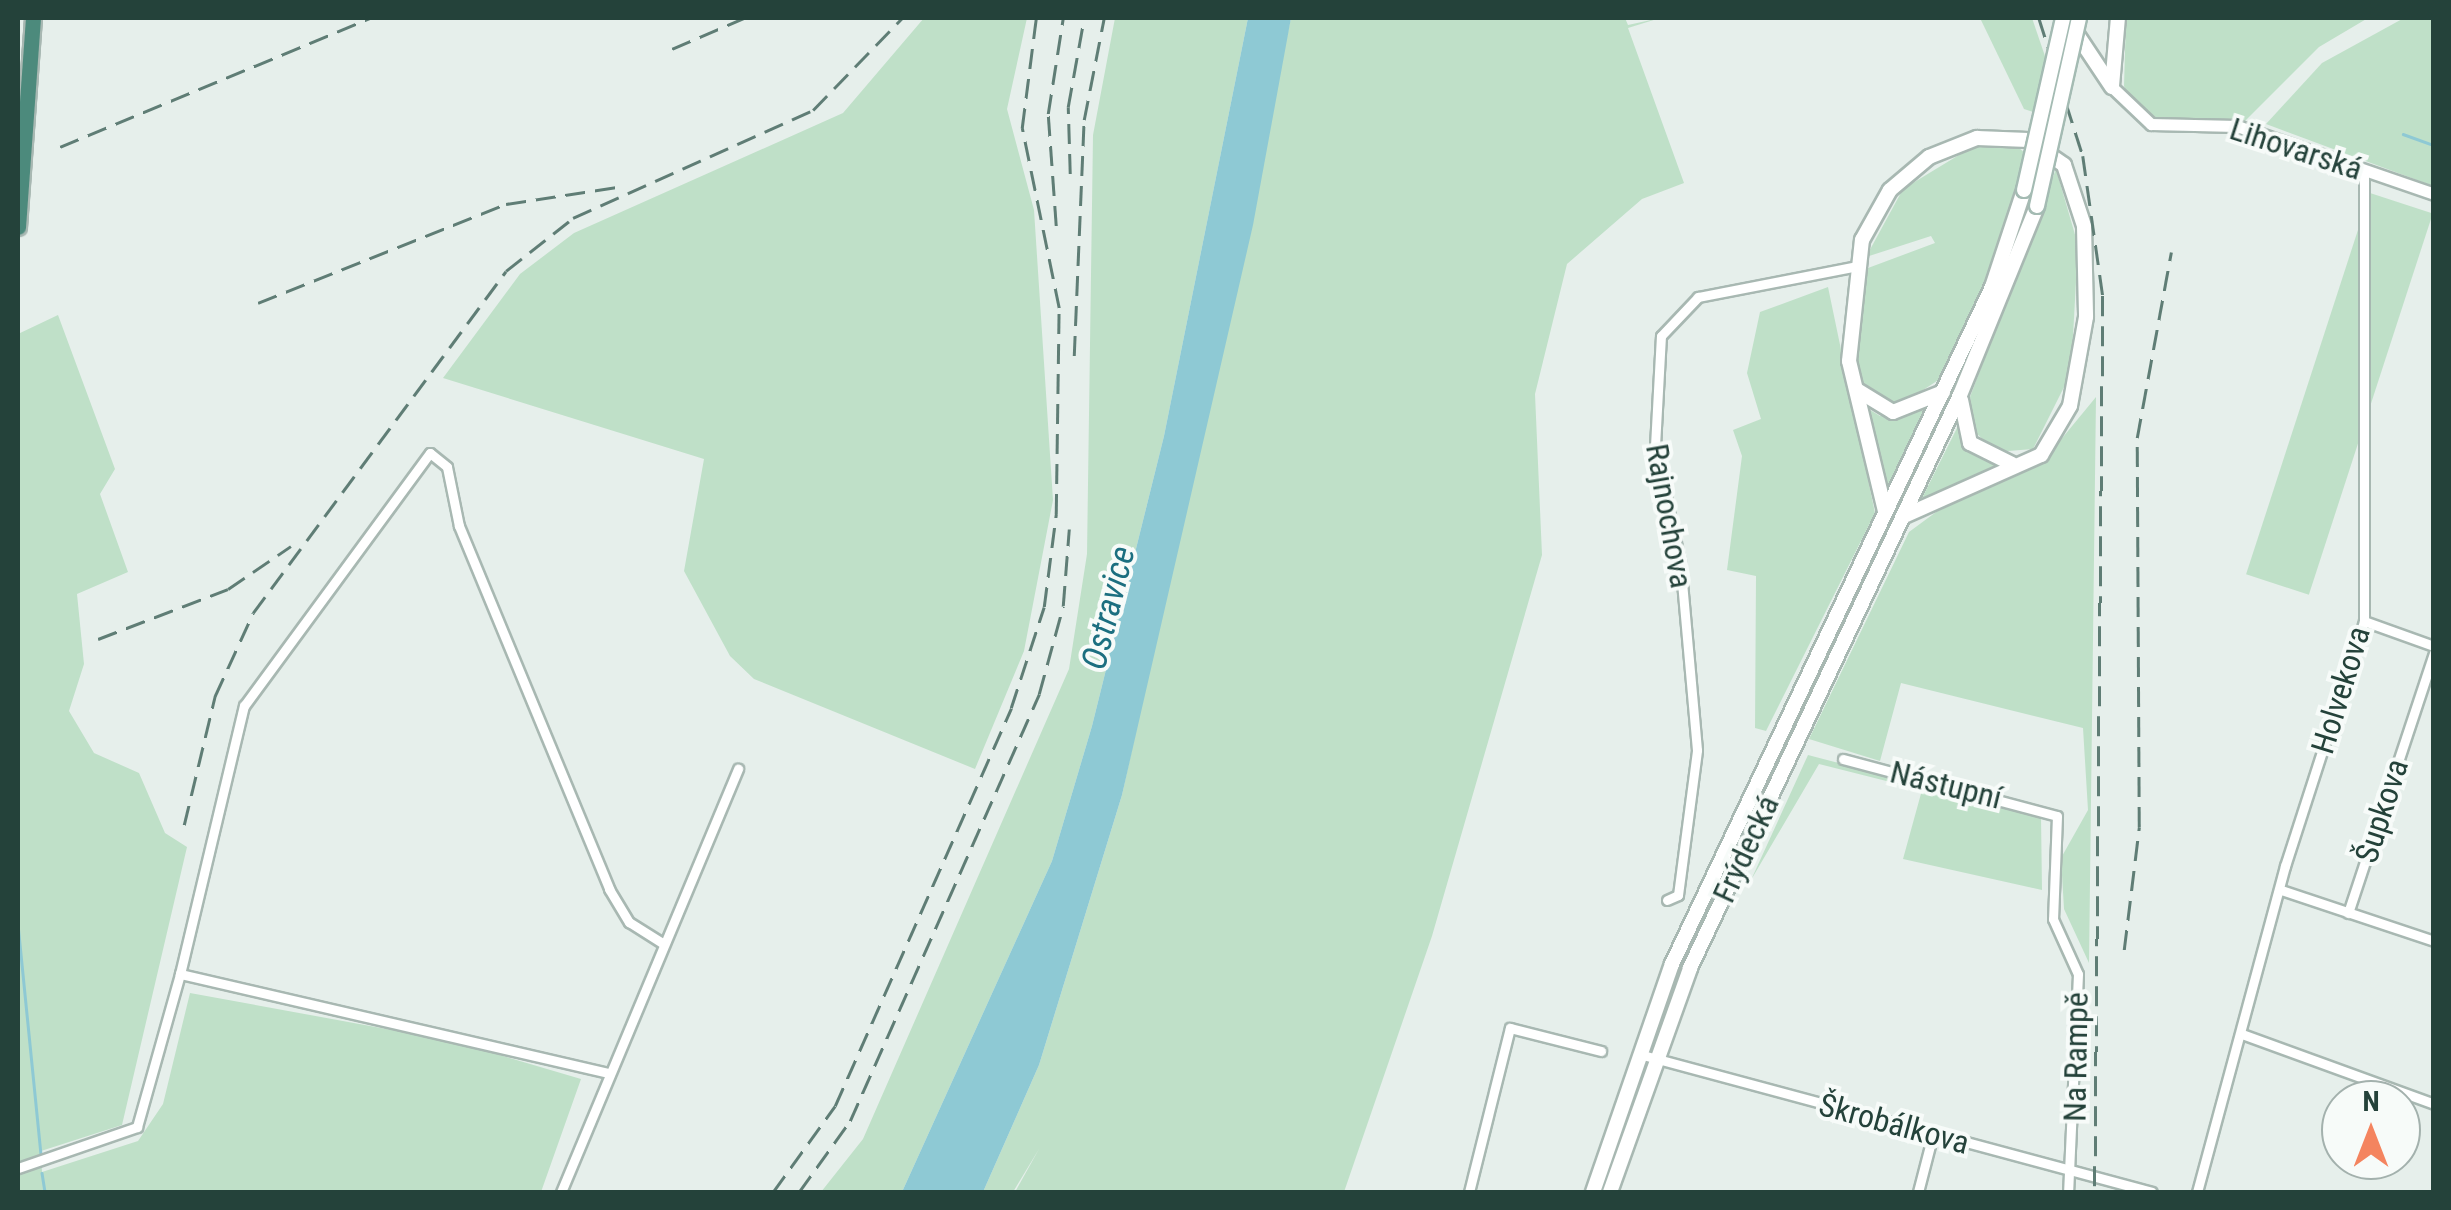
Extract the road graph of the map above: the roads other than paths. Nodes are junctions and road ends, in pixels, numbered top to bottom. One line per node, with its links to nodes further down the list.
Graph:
1 (31, 18): 5 (highway); 9 (highway)
2 (2064, 18): 6 (main road); 12 (main road, Frýdecká, bridge)
3 (2079, 18): 13 (main road, Frýdecká, bridge)
4 (2118, 18): 6 (main road)
5 (18, 68)
6 (2112, 87): 7 (street, Lihovarská)
7 (2364, 170): 8 (street, Lihovarská); 17 (street, Holvekova)
8 (2434, 194)
9 (18, 227)
10 (1853, 268): 11 (main road); 14 (main road); 23 (street, Rajnochova)
11 (1851, 379): 12 (main road); 15 (main road)
12 (1944, 392): 15 (main road, Frýdecká)
13 (1960, 396): 14 (main road); 16 (main road, Frýdecká)
14 (2018, 465): 16 (main road)
15 (1884, 515): 30 (main road, Frýdecká)
16 (1905, 516): 31 (main road, Frýdecká)
17 (2364, 621): 18 (street); 22 (street, Holvekova)
18 (2434, 649): 24 (street, Šupkova)
19 (1843, 759): 21 (street, Nástupní)
20 (738, 769): 26 (street)
21 (2049, 811): 36 (street, Na Rampě)
22 (2281, 890): 24 (street); 28 (street, Holvekova)
23 (1667, 900)
24 (2348, 913): 25 (street)
25 (2434, 941)
26 (664, 944): 27 (street); 32 (street)
27 (180, 974): 32 (street); 35 (street)
28 (2242, 1034): 33 (street); 44 (street, Holvekova)
29 (1601, 1050): 38 (street)
30 (1636, 1053): 31 (street, Škrobálkova); 39 (main road, Frýdecká)
31 (1653, 1059): 34 (street, Škrobálkova); 40 (main road, Frýdecká)
32 (608, 1073): 37 (street)
33 (2434, 1104)
34 (1933, 1134): 36 (street, Škrobálkova); 41 (street)
35 (18, 1168)
36 (2071, 1170): 42 (street, Na Rampě); 43 (street, Škrobálkova)
37 (561, 1192)
38 (1469, 1192)
39 (1593, 1192)
40 (1610, 1192)
41 (1918, 1192)
42 (2068, 1192)
43 (2152, 1192)
44 (2197, 1192)

